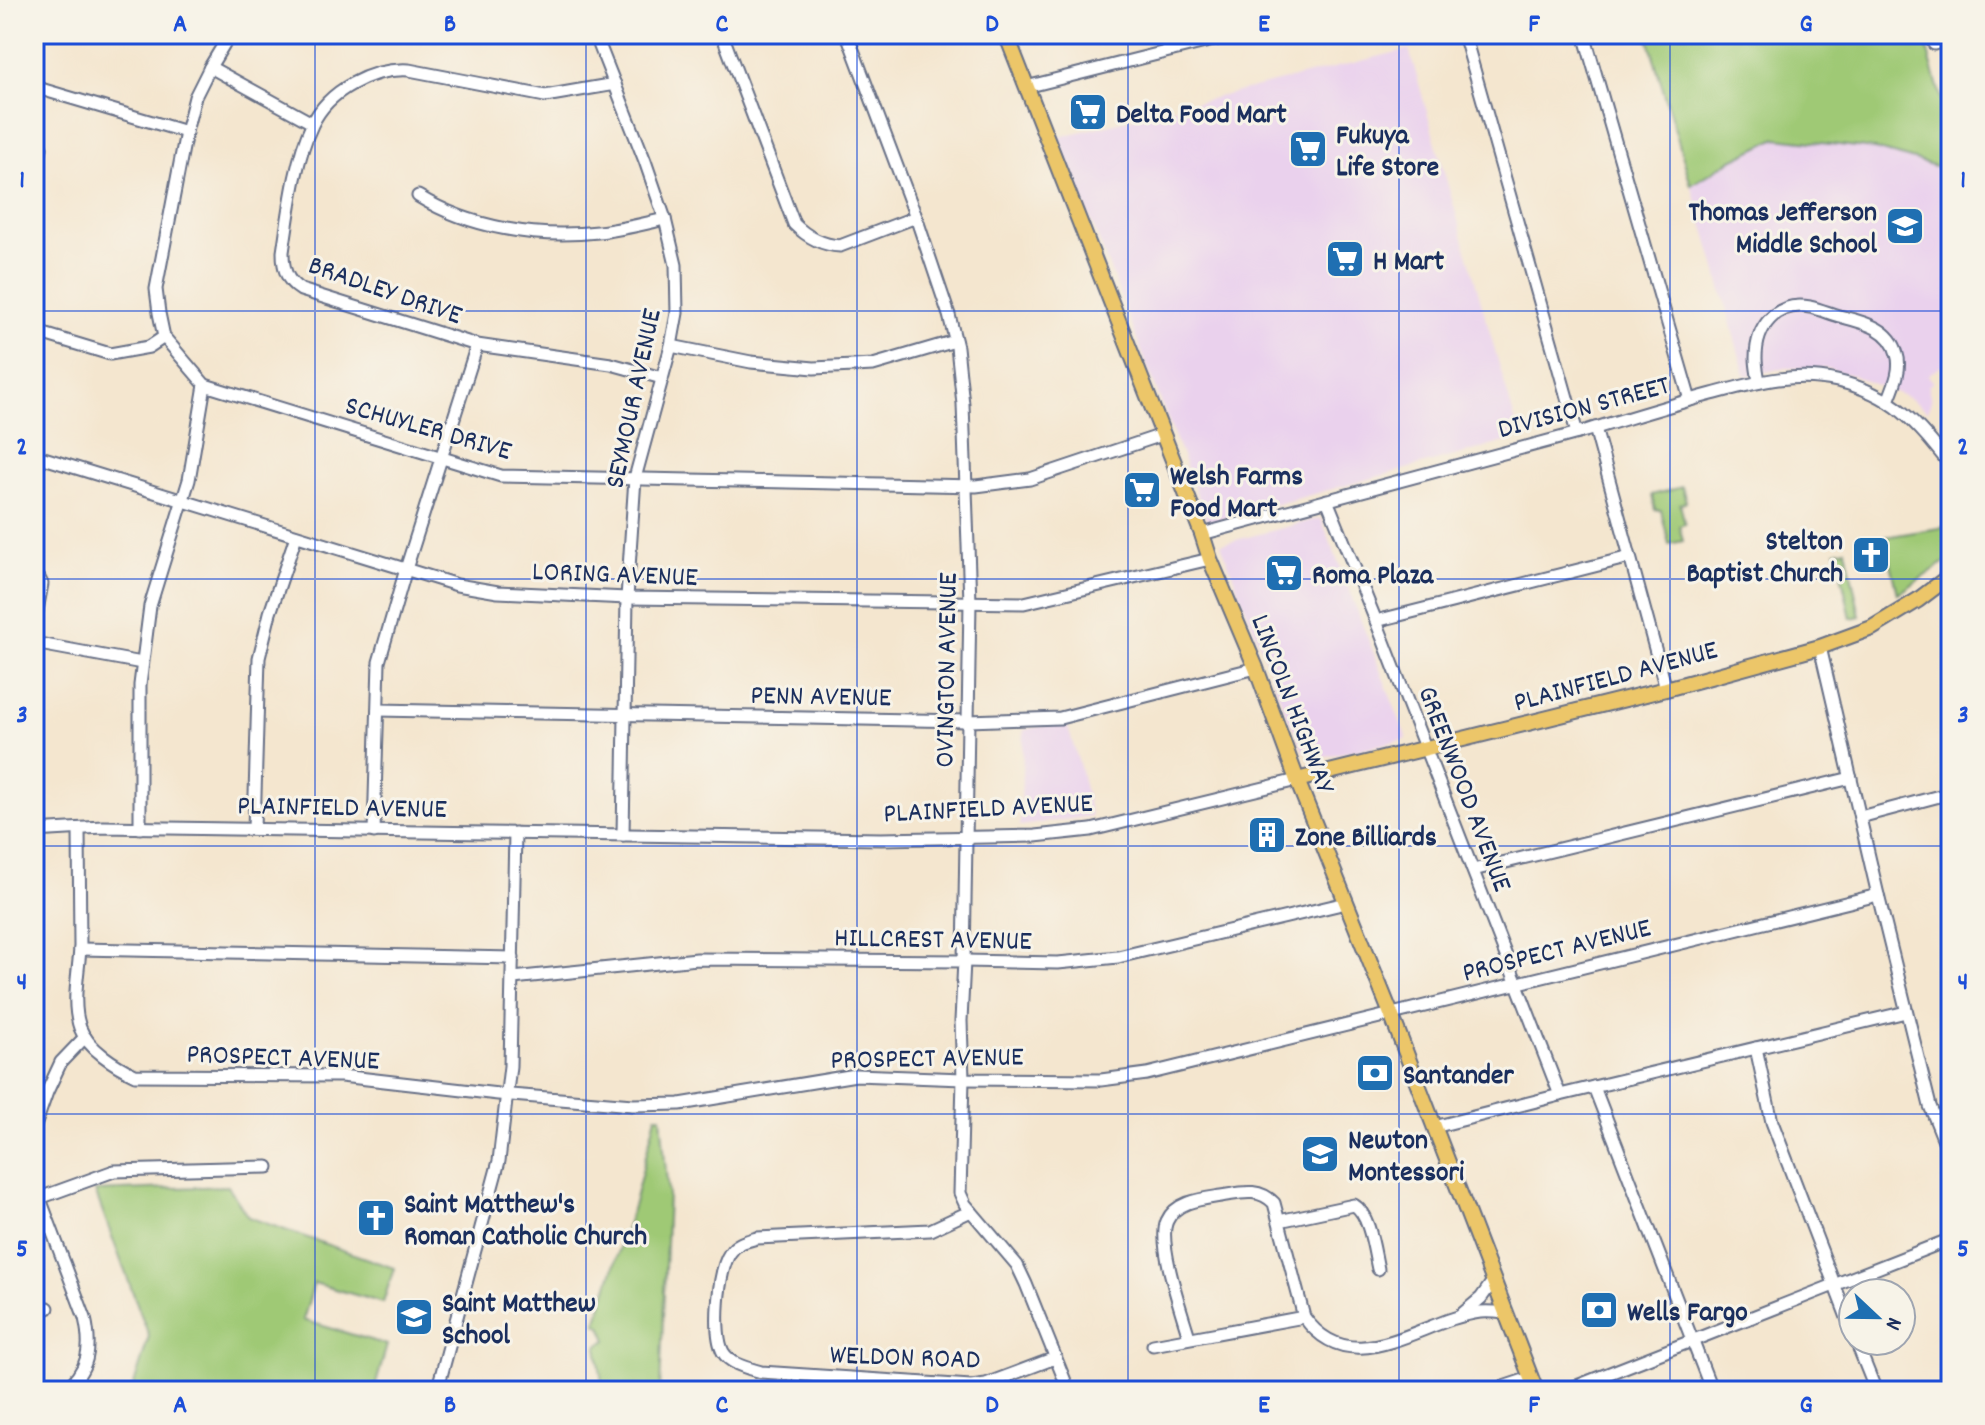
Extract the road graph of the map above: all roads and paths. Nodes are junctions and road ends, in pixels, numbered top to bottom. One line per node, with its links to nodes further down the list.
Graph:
1 (230, 34): 11 (street)
2 (595, 34): 12 (street, SEYMOUR AVENUE)
3 (722, 34): 20 (street)
4 (847, 34): 20 (street, OVINGTON AVENUE)
5 (1006, 34): 14 (main road, LINCOLN HIGHWAY)
6 (1237, 34): 14 (street)
7 (1464, 34): 33 (street)
8 (1584, 34): 30 (street)
9 (1951, 39): 10 (street)
10 (1934, 44)
11 (210, 67): 15 (street); 16 (street)
12 (615, 84): 15 (street, BRADLEY DRIVE); 21 (street, SEYMOUR AVENUE)
13 (34, 87): 16 (street)
14 (1026, 87): 34 (main road, LINCOLN HIGHWAY)
15 (312, 123): 25 (street, BRADLEY DRIVE)
16 (186, 132): 23 (street)
17 (41, 148): 18 (street)
18 (34, 180)
19 (418, 196): 21 (street)
20 (916, 217): 24 (street, OVINGTON AVENUE)
21 (665, 219): 26 (street, SEYMOUR AVENUE)
22 (34, 331): 23 (street)
23 (164, 337): 29 (street)
24 (955, 341): 26 (street); 39 (street, OVINGTON AVENUE)
25 (477, 345): 27 (street, BRADLEY DRIVE); 36 (street)
26 (671, 346): 27 (street, SEYMOUR AVENUE)
27 (662, 378): 38 (street, SEYMOUR AVENUE)
28 (1759, 382): 30 (street, DIVISION STREET); 31 (street, DIVISION STREET); 31 (street)
29 (205, 385): 36 (street, SCHUYLER DRIVE); 41 (street)
30 (1690, 400): 32 (street, DIVISION STREET)
31 (1888, 401): 37 (street, DIVISION STREET)
32 (1595, 428): 33 (street, DIVISION STREET); 44 (street)
33 (1577, 433): 40 (street, DIVISION STREET)
34 (1162, 435): 39 (street, SCHUYLER DRIVE); 42 (main road, LINCOLN HIGHWAY)
35 (34, 455): 41 (street, LORING AVENUE)
36 (441, 456): 38 (street, SCHUYLER DRIVE); 46 (street)
37 (1951, 466)
38 (635, 478): 39 (street, SCHUYLER DRIVE); 49 (street, SEYMOUR AVENUE)
39 (967, 485): 50 (street, OVINGTON AVENUE)
40 (1327, 500): 42 (street, DIVISION STREET); 51 (street, GREENWOOD AVENUE)
41 (181, 501): 43 (street, LORING AVENUE); 55 (street)
42 (1202, 534): 45 (main road, LINCOLN HIGHWAY)
43 (296, 536): 46 (street, LORING AVENUE); 68 (street)
44 (1630, 557): 51 (street); 57 (street)
45 (1210, 559): 50 (street, LORING AVENUE); 56 (main road, LINCOLN HIGHWAY)
46 (406, 569): 49 (street, LORING AVENUE); 58 (street)
47 (1951, 575): 54 (main road, PLAINFIELD AVENUE)
48 (39, 578): 52 (street)
49 (627, 598): 50 (street, LORING AVENUE); 59 (street, SEYMOUR AVENUE)
50 (970, 602): 60 (street, OVINGTON AVENUE)
51 (1376, 621): 61 (street, GREENWOOD AVENUE)
52 (34, 627)
53 (34, 643): 55 (street)
54 (1820, 647): 57 (main road, PLAINFIELD AVENUE); 62 (street)
55 (142, 663): 66 (street)
56 (1256, 668): 60 (street, PENN AVENUE); 63 (main road, LINCOLN HIGHWAY)
57 (1666, 689): 61 (main road, PLAINFIELD AVENUE)
58 (378, 710): 59 (street, PENN AVENUE); 70 (street)
59 (625, 714): 60 (street, PENN AVENUE); 72 (street, SEYMOUR AVENUE)
60 (968, 721): 73 (street, OVINGTON AVENUE)
61 (1425, 750): 63 (main road, PLAINFIELD AVENUE); 74 (street, GREENWOOD AVENUE)
62 (1851, 778): 65 (street); 74 (street)
63 (1297, 780): 73 (street, PLAINFIELD AVENUE); 76 (main road, LINCOLN HIGHWAY)
64 (1951, 793): 65 (street)
65 (1860, 817): 75 (street)
66 (140, 828): 67 (street, PLAINFIELD AVENUE); 68 (street, PLAINFIELD AVENUE)
67 (79, 829): 69 (street, PLAINFIELD AVENUE); 77 (street)
68 (254, 829): 70 (street, PLAINFIELD AVENUE)
69 (34, 831)
70 (374, 832): 71 (street, PLAINFIELD AVENUE)
71 (515, 833): 72 (street, PLAINFIELD AVENUE); 78 (street)
72 (623, 835): 73 (street, PLAINFIELD AVENUE)
73 (965, 837): 79 (street, OVINGTON AVENUE)
74 (1473, 870): 81 (street, GREENWOOD AVENUE)
75 (1878, 895): 81 (street, PROSPECT AVENUE); 82 (street)
76 (1346, 903): 79 (street, HILLCREST AVENUE); 83 (main road, LINCOLN HIGHWAY)
77 (80, 949): 78 (street); 84 (street)
78 (513, 958): 80 (street)
79 (964, 961): 80 (street, HILLCREST AVENUE); 86 (street, OVINGTON AVENUE)
80 (513, 978): 88 (street)
81 (1517, 983): 83 (street, PROSPECT AVENUE); 89 (street, GREENWOOD AVENUE)
82 (1906, 1012): 85 (street); 92 (street)
83 (1391, 1014): 86 (street, PROSPECT AVENUE); 90 (main road, LINCOLN HIGHWAY)
84 (85, 1037): 88 (street, PROSPECT AVENUE); 91 (street)
85 (1756, 1048): 87 (street); 101 (street)
86 (963, 1079): 88 (street, PROSPECT AVENUE); 96 (street, OVINGTON AVENUE)
87 (1594, 1087): 89 (street); 109 (street)
88 (507, 1095): 115 (street)
89 (1560, 1095): 90 (street)
90 (1434, 1127): 100 (main road, LINCOLN HIGHWAY)
91 (34, 1129)
92 (1951, 1158)
93 (268, 1167): 95 (street)
94 (34, 1183): 95 (street)
95 (37, 1200): 114 (street)
96 (971, 1211): 112 (street, OVINGTON AVENUE); 112 (street, WELDON ROAD)
97 (1279, 1221): 99 (street); 106 (street); 108 (street)
98 (1951, 1239): 101 (street)
99 (1378, 1269)
100 (1493, 1281): 105 (main road, LINCOLN HIGHWAY); 107 (street)
101 (1834, 1284): 102 (street); 109 (street)
102 (1837, 1292)
103 (48, 1308): 104 (street)
104 (34, 1313)
105 (1505, 1313): 107 (street); 113 (main road, LINCOLN HIGHWAY)
106 (1304, 1317): 107 (street); 108 (street)
107 (1455, 1319)
108 (1189, 1337): 110 (street)
109 (1692, 1339): 118 (street); 119 (street)
110 (1153, 1345)
111 (1862, 1357): 120 (street)
112 (1055, 1358): 116 (street, OVINGTON AVENUE)
113 (1533, 1384): 117 (street)
114 (63, 1391)
115 (437, 1391)
116 (1069, 1391)
117 (1491, 1391)
118 (1564, 1391)
119 (1712, 1391)
120 (1876, 1391)

